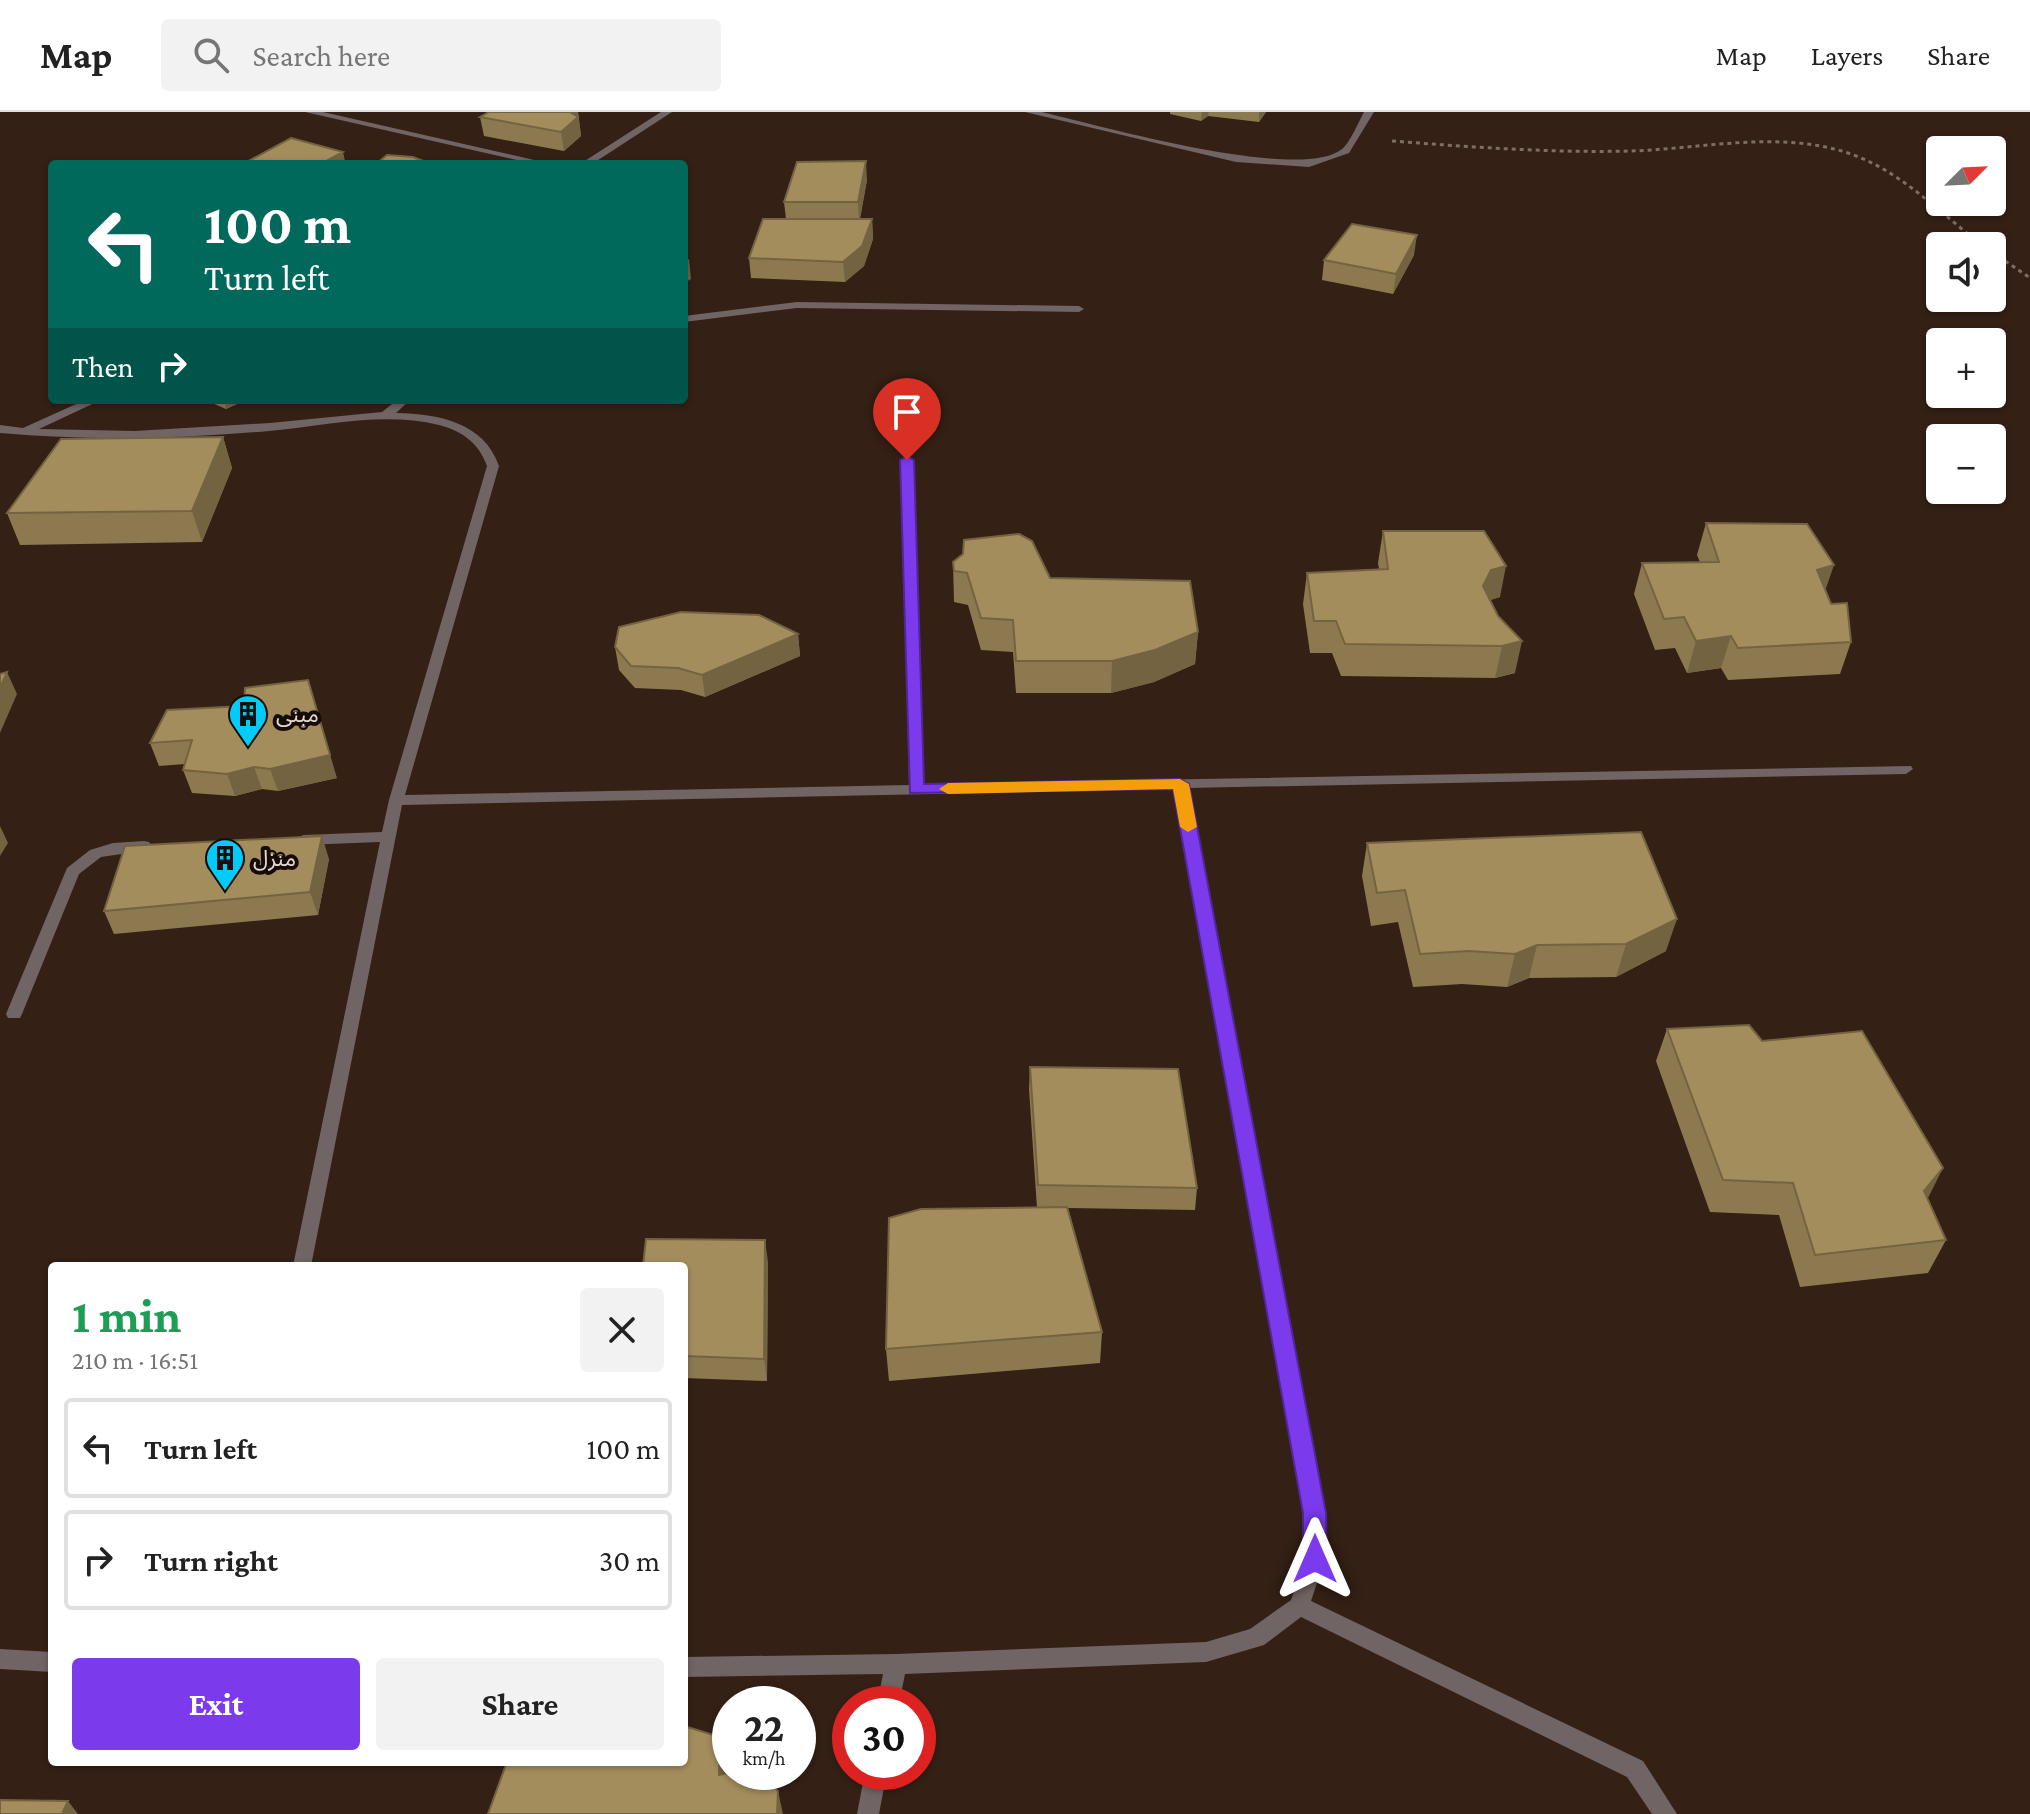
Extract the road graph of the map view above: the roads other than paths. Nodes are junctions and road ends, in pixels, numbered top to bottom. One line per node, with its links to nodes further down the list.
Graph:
1 (310, 112): 5 (street)
2 (667, 112): 6 (street)
3 (1030, 112): 4 (street)
4 (1369, 112)
5 (529, 160)
6 (591, 160)
7 (1079, 309): 8 (street)
8 (688, 319)
9 (86, 404): 13 (street)
10 (399, 404): 11 (street)
11 (384, 417): 13 (street); 18 (street)
12 (0, 429): 13 (street)
13 (24, 431)
14 (907, 460): 17 (street)
15 (1906, 769): 16 (street)
16 (1180, 784): 17 (street); 24 (street)
17 (916, 789): 18 (street)
18 (396, 800): 19 (street)
19 (389, 837): 20 (street); 23 (street)
20 (279, 841)
21 (168, 846): 22 (street)
22 (14, 1014)
23 (303, 1262)
24 (1299, 1606): 27 (street); 32 (street)
25 (0, 1659): 26 (street)
26 (48, 1662)
27 (896, 1664): 28 (street); 29 (street)
28 (688, 1667)
29 (892, 1686)
30 (873, 1790): 31 (street)
31 (868, 1814)
32 (1666, 1814)

